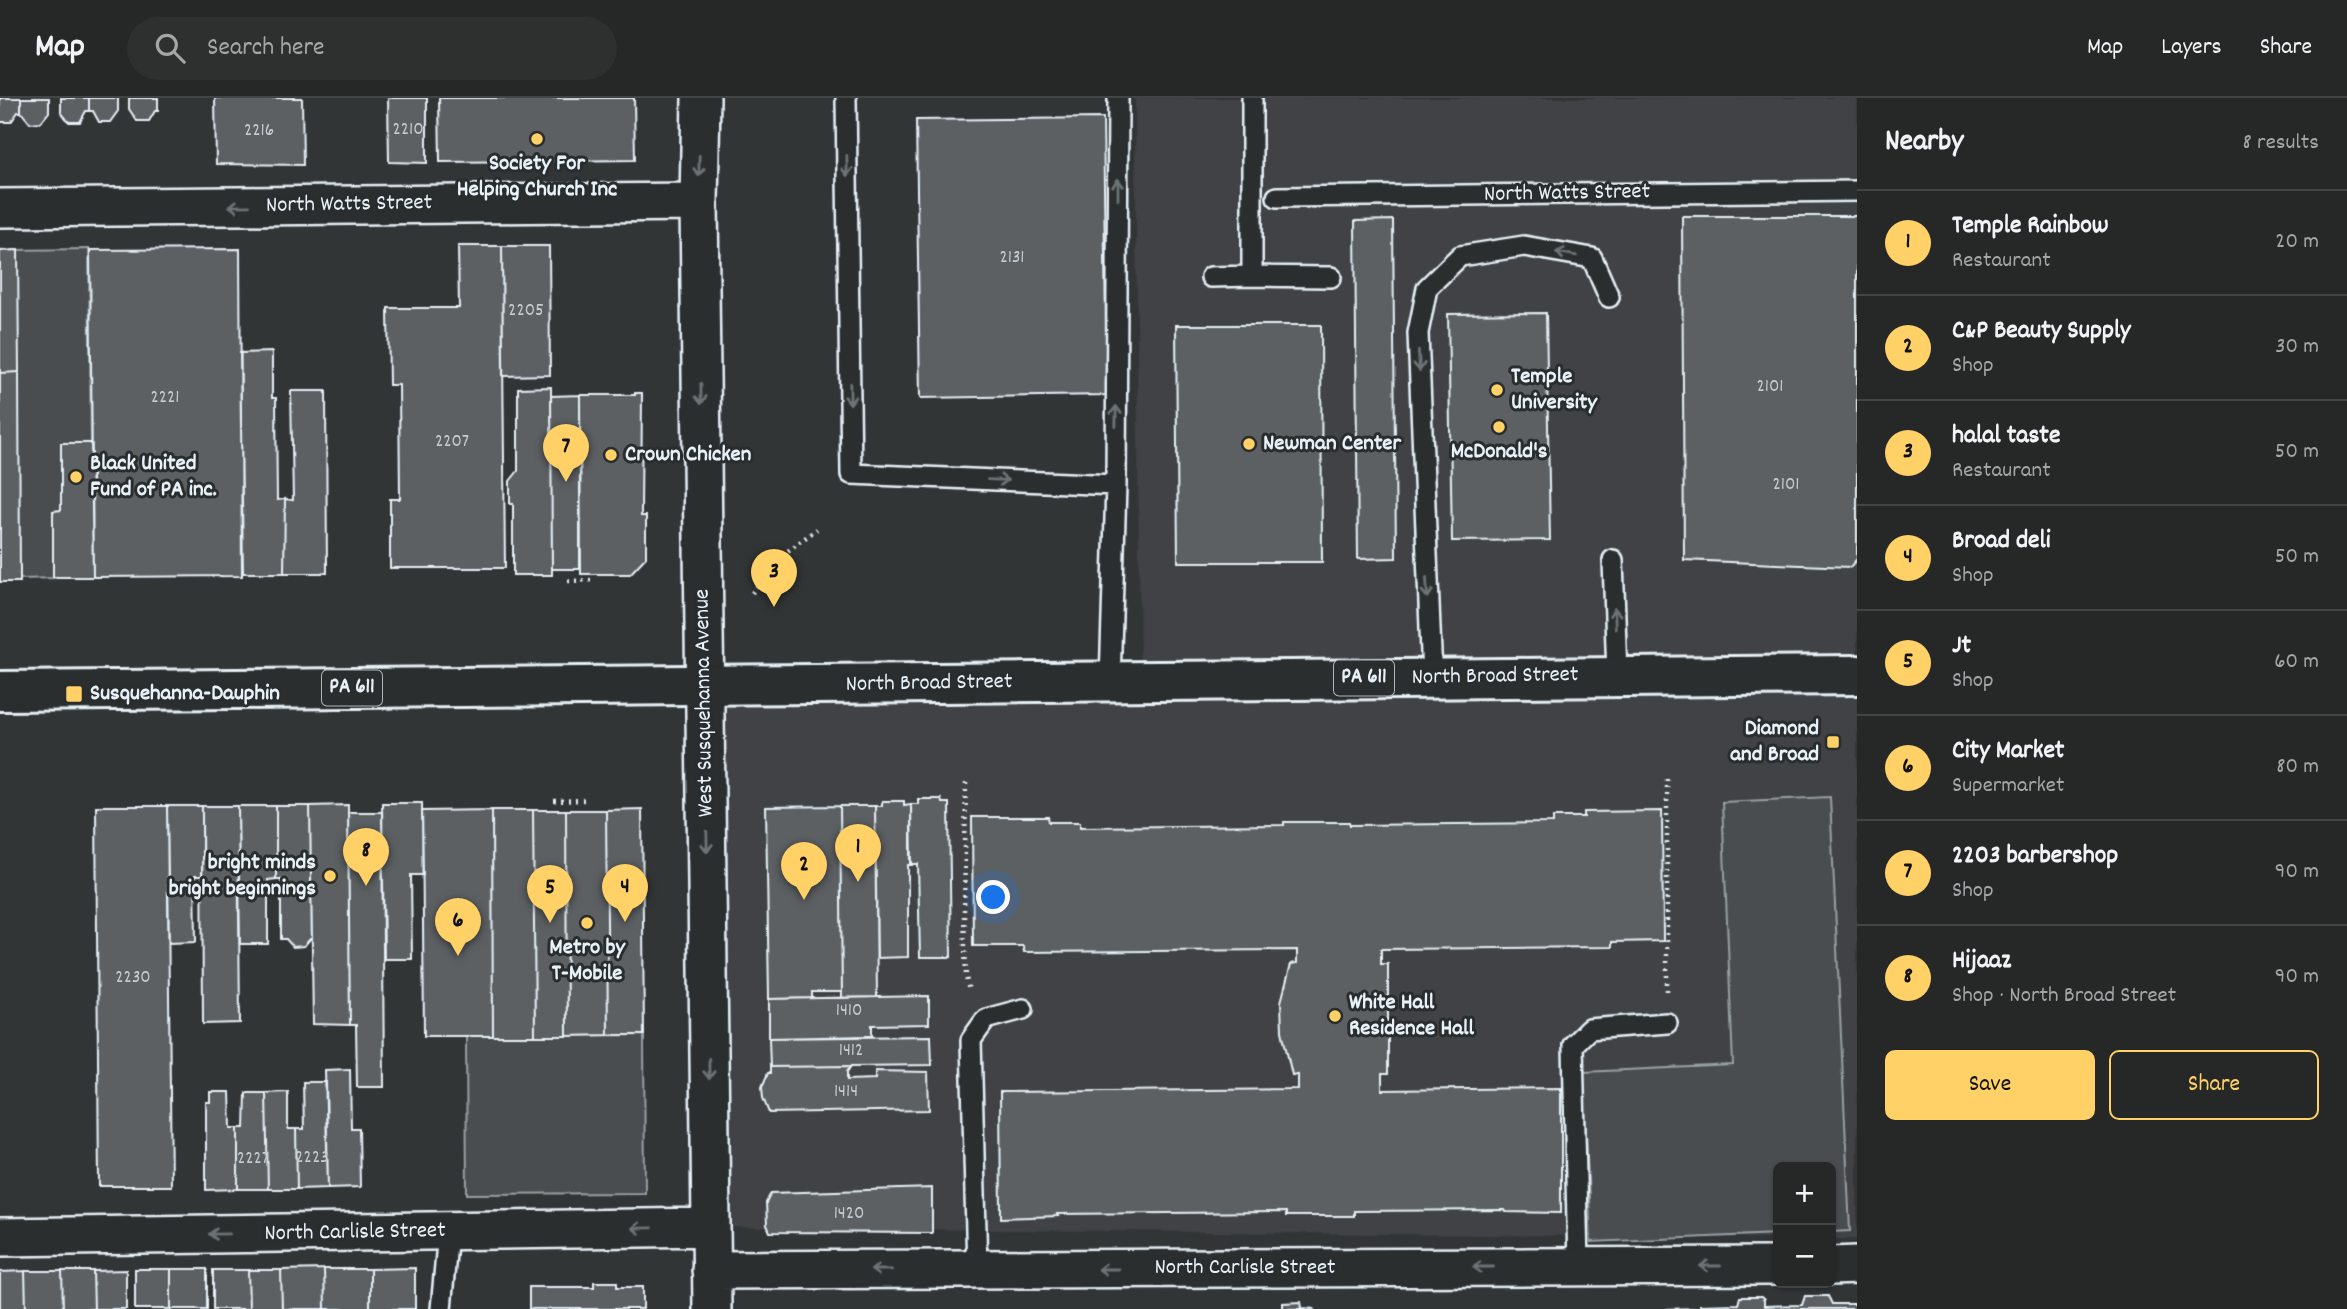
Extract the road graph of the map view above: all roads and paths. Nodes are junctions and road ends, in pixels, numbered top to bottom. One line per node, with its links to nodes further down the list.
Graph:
1 (701, 98): 7 (street, West Susquehanna Avenue, one-way to 7)
2 (846, 98): 13 (lane, one-way to 13)
3 (1118, 98): 13 (lane, one-way to 3)
4 (1252, 98): 9 (lane)
5 (1857, 191): 6 (lane, North Watts Street)
6 (1277, 198)
7 (699, 202): 8 (street, North Watts Street, one-way to 8); 23 (street, West Susquehanna Avenue, one-way to 23)
8 (0, 208)
9 (1252, 276): 10 (lane); 11 (lane)
10 (1211, 277)
11 (1331, 277)
12 (1609, 297): 21 (lane, one-way to 21)
13 (1116, 485): 22 (lane)
14 (817, 529): 18 (path)
15 (1613, 560): 20 (lane, one-way to 15)
16 (593, 580): 17 (path)
17 (568, 581)
18 (752, 593)
19 (1857, 675): 20 (main road, North Broad Street / PA 611)
20 (1617, 676): 21 (main road, North Broad Street / PA 611)
21 (1432, 677): 22 (main road, North Broad Street / PA 611)
22 (1110, 682): 23 (main road, North Broad Street / PA 611)
23 (704, 686): 24 (main road, North Broad Street / PA 611); 32 (street, West Susquehanna Avenue, one-way to 32)
24 (0, 691)
25 (1667, 776): 30 (path)
26 (965, 783): 31 (path)
27 (586, 800): 28 (path)
28 (554, 801)
29 (1023, 1009): 31 (lane)
30 (1667, 1023): 36 (lane)
31 (978, 1030): 39 (lane)
32 (711, 1227): 33 (street, North Carlisle Street, one-way to 33); 40 (street, West Susquehanna Avenue)
33 (448, 1232): 34 (street, North Carlisle Street, one-way to 34); 41 (lane)
34 (0, 1237)
35 (1857, 1265): 38 (street)
36 (1578, 1266): 37 (street, North Carlisle Street, one-way to 36); 39 (street, North Carlisle Street, one-way to 39)
37 (1773, 1266)
38 (1836, 1266)
39 (977, 1269): 40 (street, North Carlisle Street, one-way to 40)
40 (711, 1270): 42 (street, West Susquehanna Avenue)
41 (441, 1309)
42 (712, 1309)

